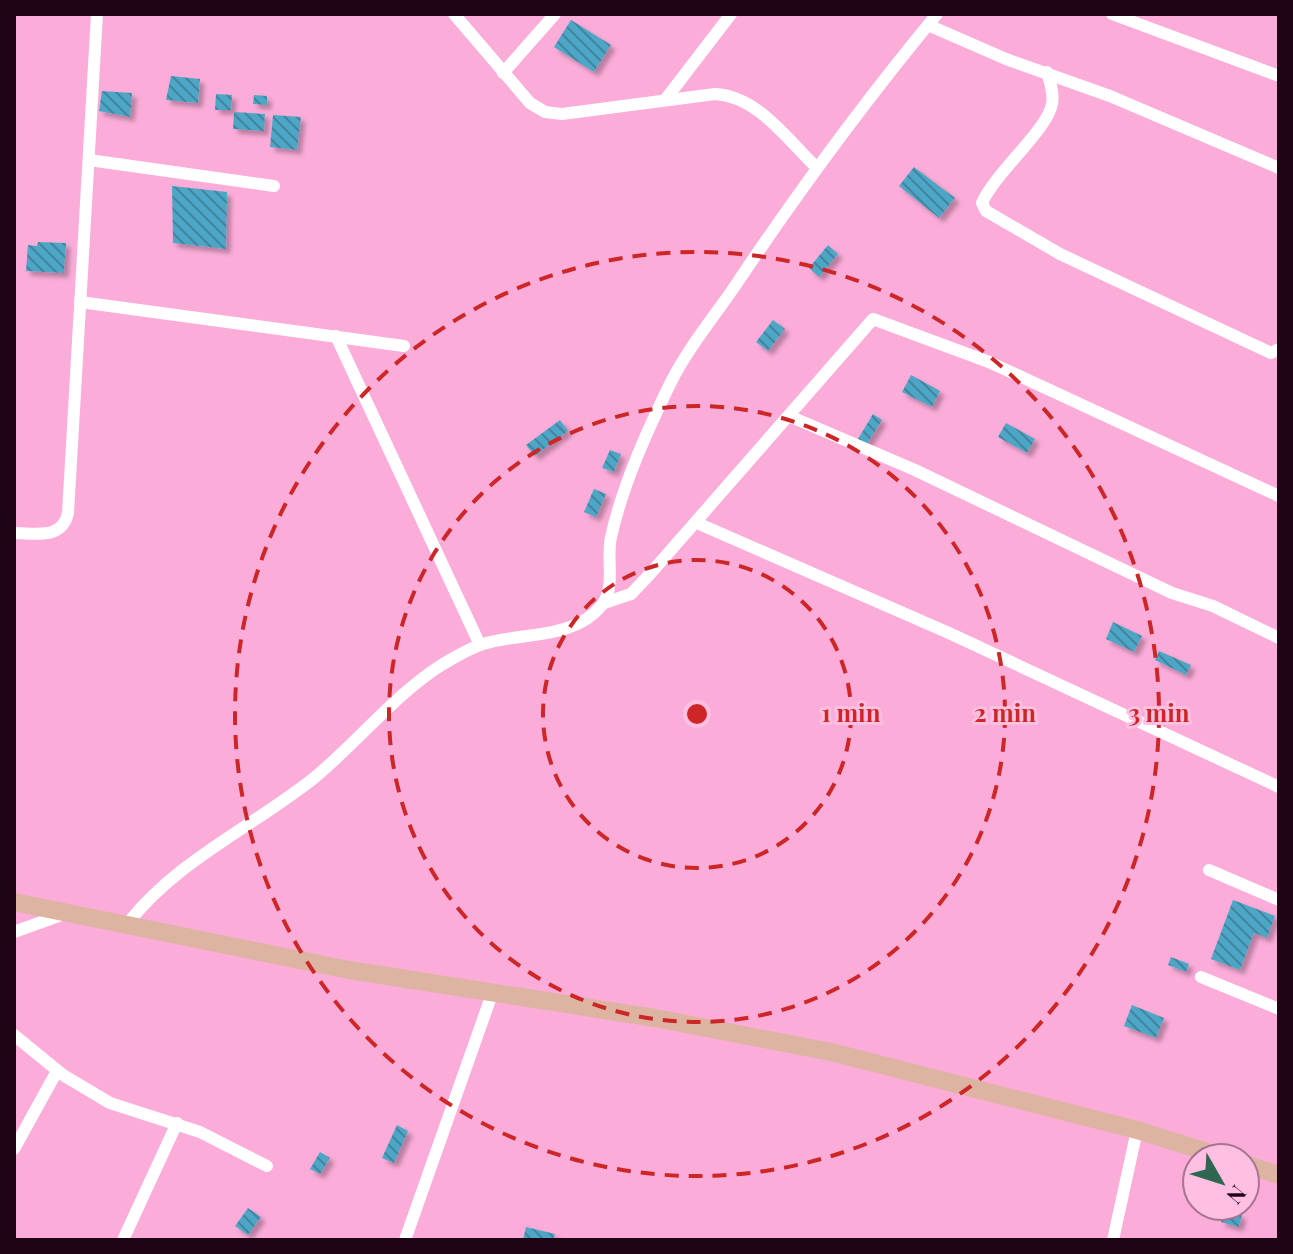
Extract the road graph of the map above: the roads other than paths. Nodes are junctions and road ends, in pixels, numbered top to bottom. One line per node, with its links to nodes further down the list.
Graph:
1 (97, 14): 13 (street)
2 (454, 14): 10 (street)
3 (555, 14): 10 (street)
4 (731, 14): 12 (street)
5 (937, 14): 8 (street)
6 (1112, 14): 7 (street)
7 (1138, 18): 11 (street)
8 (928, 25): 9 (street); 14 (street)
9 (1047, 72): 15 (street); 20 (street)
10 (503, 73): 12 (street)
11 (1279, 76)
12 (665, 100): 14 (street)
13 (89, 160): 16 (street); 17 (street)
14 (815, 166): 25 (street)
15 (1279, 168)
16 (274, 186)
17 (80, 302): 18 (street); 24 (street)
18 (336, 336): 19 (street); 27 (street)
19 (404, 346)
20 (1279, 351)
21 (789, 416): 22 (street); 23 (street); 26 (street)
22 (1279, 496)
23 (697, 523): 25 (street); 28 (street)
24 (14, 533)
25 (604, 603): 27 (street)
26 (1279, 638)
27 (480, 645): 33 (street)
28 (1279, 787)
29 (1209, 870): 30 (street)
30 (1279, 900)
31 (14, 902): 32 (main road)
32 (64, 914): 33 (main road); 34 (street)
33 (128, 923): 36 (main road)
34 (14, 932)
35 (1201, 977): 37 (street)
36 (492, 994): 41 (main road); 46 (street)
37 (1279, 1009)
38 (14, 1035): 39 (street)
39 (57, 1071): 40 (street); 43 (street)
40 (177, 1123): 44 (street); 45 (street)
41 (1137, 1130): 42 (main road); 47 (street)
42 (1181, 1144)
43 (14, 1149)
44 (267, 1166)
45 (123, 1240)
46 (405, 1240)
47 (1113, 1240)

